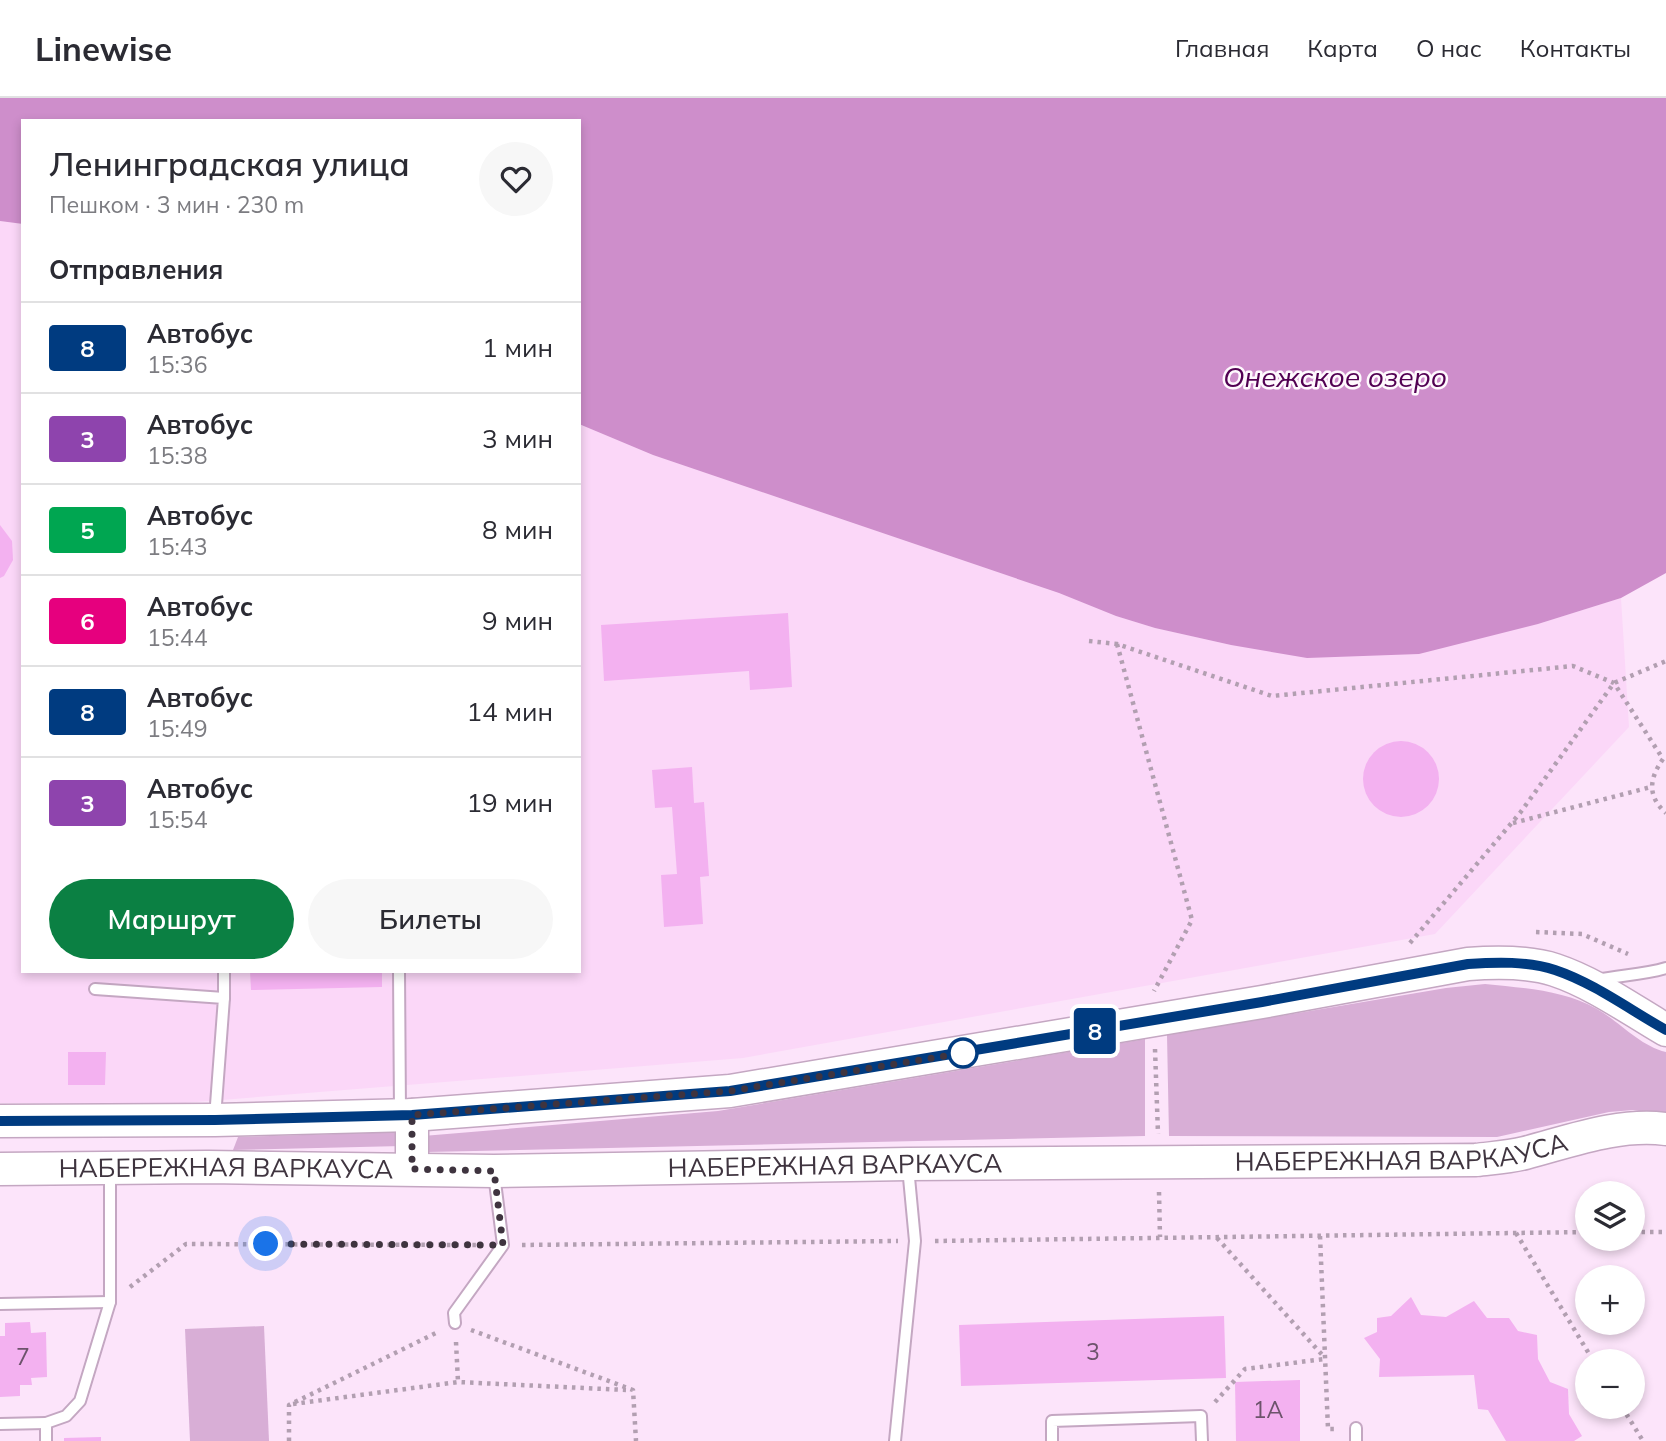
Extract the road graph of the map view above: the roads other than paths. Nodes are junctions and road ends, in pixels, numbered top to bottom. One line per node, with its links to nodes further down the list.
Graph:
1 (1666, 968): 4 (lane)
2 (224, 973): 6 (lane)
3 (400, 973): 8 (lane)
4 (1584, 983): 7 (main road, НАБЕРЕЖНАЯ ВАРКАУСА); 8 (main road, НАБЕРЕЖНАЯ ВАРКАУСА)
5 (95, 989): 6 (lane)
6 (224, 998): 9 (lane)
7 (1666, 1030)
8 (406, 1114): 9 (main road, НАБЕРЕЖНАЯ ВАРКАУСА); 16 (main road)
9 (215, 1120): 10 (main road, НАБЕРЕЖНАЯ ВАРКАУСА); 13 (main road)
10 (0, 1121)
11 (1666, 1129): 12 (main road, НАБЕРЕЖНАЯ ВАРКАУСА)
12 (908, 1164): 17 (main road, НАБЕРЕЖНАЯ ВАРКАУСА); 25 (lane)
13 (208, 1167): 14 (main road, НАБЕРЕЖНАЯ ВАРКАУСА); 16 (main road, НАБЕРЕЖНАЯ ВАРКАУСА)
14 (110, 1168): 15 (main road, НАБЕРЕЖНАЯ ВАРКАУСА); 18 (lane)
15 (0, 1169)
16 (412, 1169): 17 (main road, НАБЕРЕЖНАЯ ВАРКАУСА)
17 (494, 1171): 20 (lane)
18 (110, 1302): 19 (lane); 21 (lane)
19 (0, 1304)
20 (455, 1323)
21 (46, 1423): 22 (lane); 24 (lane)
22 (0, 1424)
23 (1356, 1428): 28 (lane)
24 (46, 1441)
25 (895, 1441)
26 (1052, 1441): 27 (lane)
27 (1202, 1441)
28 (1356, 1441)

